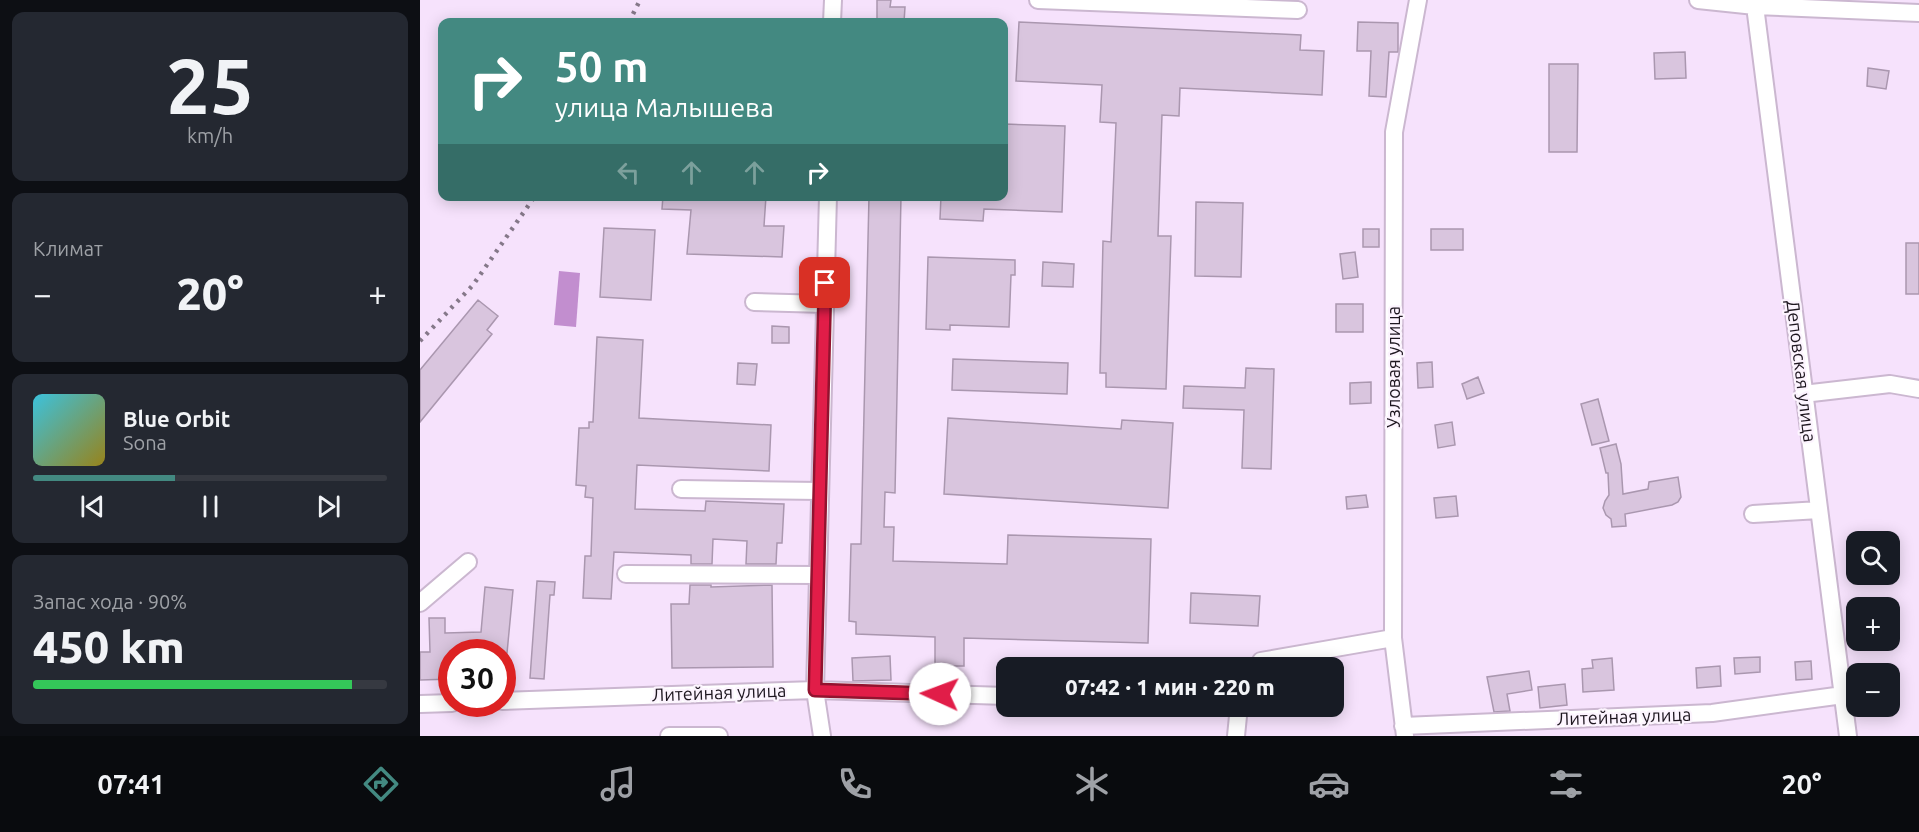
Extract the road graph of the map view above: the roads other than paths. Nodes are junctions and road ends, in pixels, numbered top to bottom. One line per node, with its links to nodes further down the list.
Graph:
1 (832, 0): 8 (street)
2 (1038, 0): 6 (street)
3 (1418, 0): 22 (street, Узловая улица)
4 (1698, 0): 5 (street)
5 (1755, 6): 7 (street); 13 (street, Деповская улица)
6 (1298, 10)
7 (1919, 12)
8 (832, 18)
9 (828, 201): 11 (street)
10 (754, 302): 11 (street)
11 (825, 304): 15 (street)
12 (1919, 389): 13 (street)
13 (1803, 394): 16 (street, Деповская улица)
14 (681, 489): 15 (street)
15 (820, 491): 20 (street)
16 (1819, 510): 17 (street); 25 (street, Деповская улица)
17 (1753, 514)
18 (468, 562): 21 (street)
19 (626, 574): 20 (street)
20 (818, 575): 24 (street)
21 (420, 603)
22 (1393, 638): 23 (street); 31 (street, Узловая улица)
23 (1284, 657)
24 (815, 690): 26 (street, Литейная улица); 27 (street, Литейная улица); 34 (street)
25 (1843, 695): 31 (street, Литейная улица); 36 (street, Деповская улица)
26 (996, 696)
27 (516, 701)
28 (438, 703): 29 (street)
29 (420, 704)
30 (1238, 717): 35 (street)
31 (1404, 731)
32 (669, 736): 33 (street)
33 (719, 736)
34 (822, 736)
35 (1236, 736)
36 (1848, 736)

